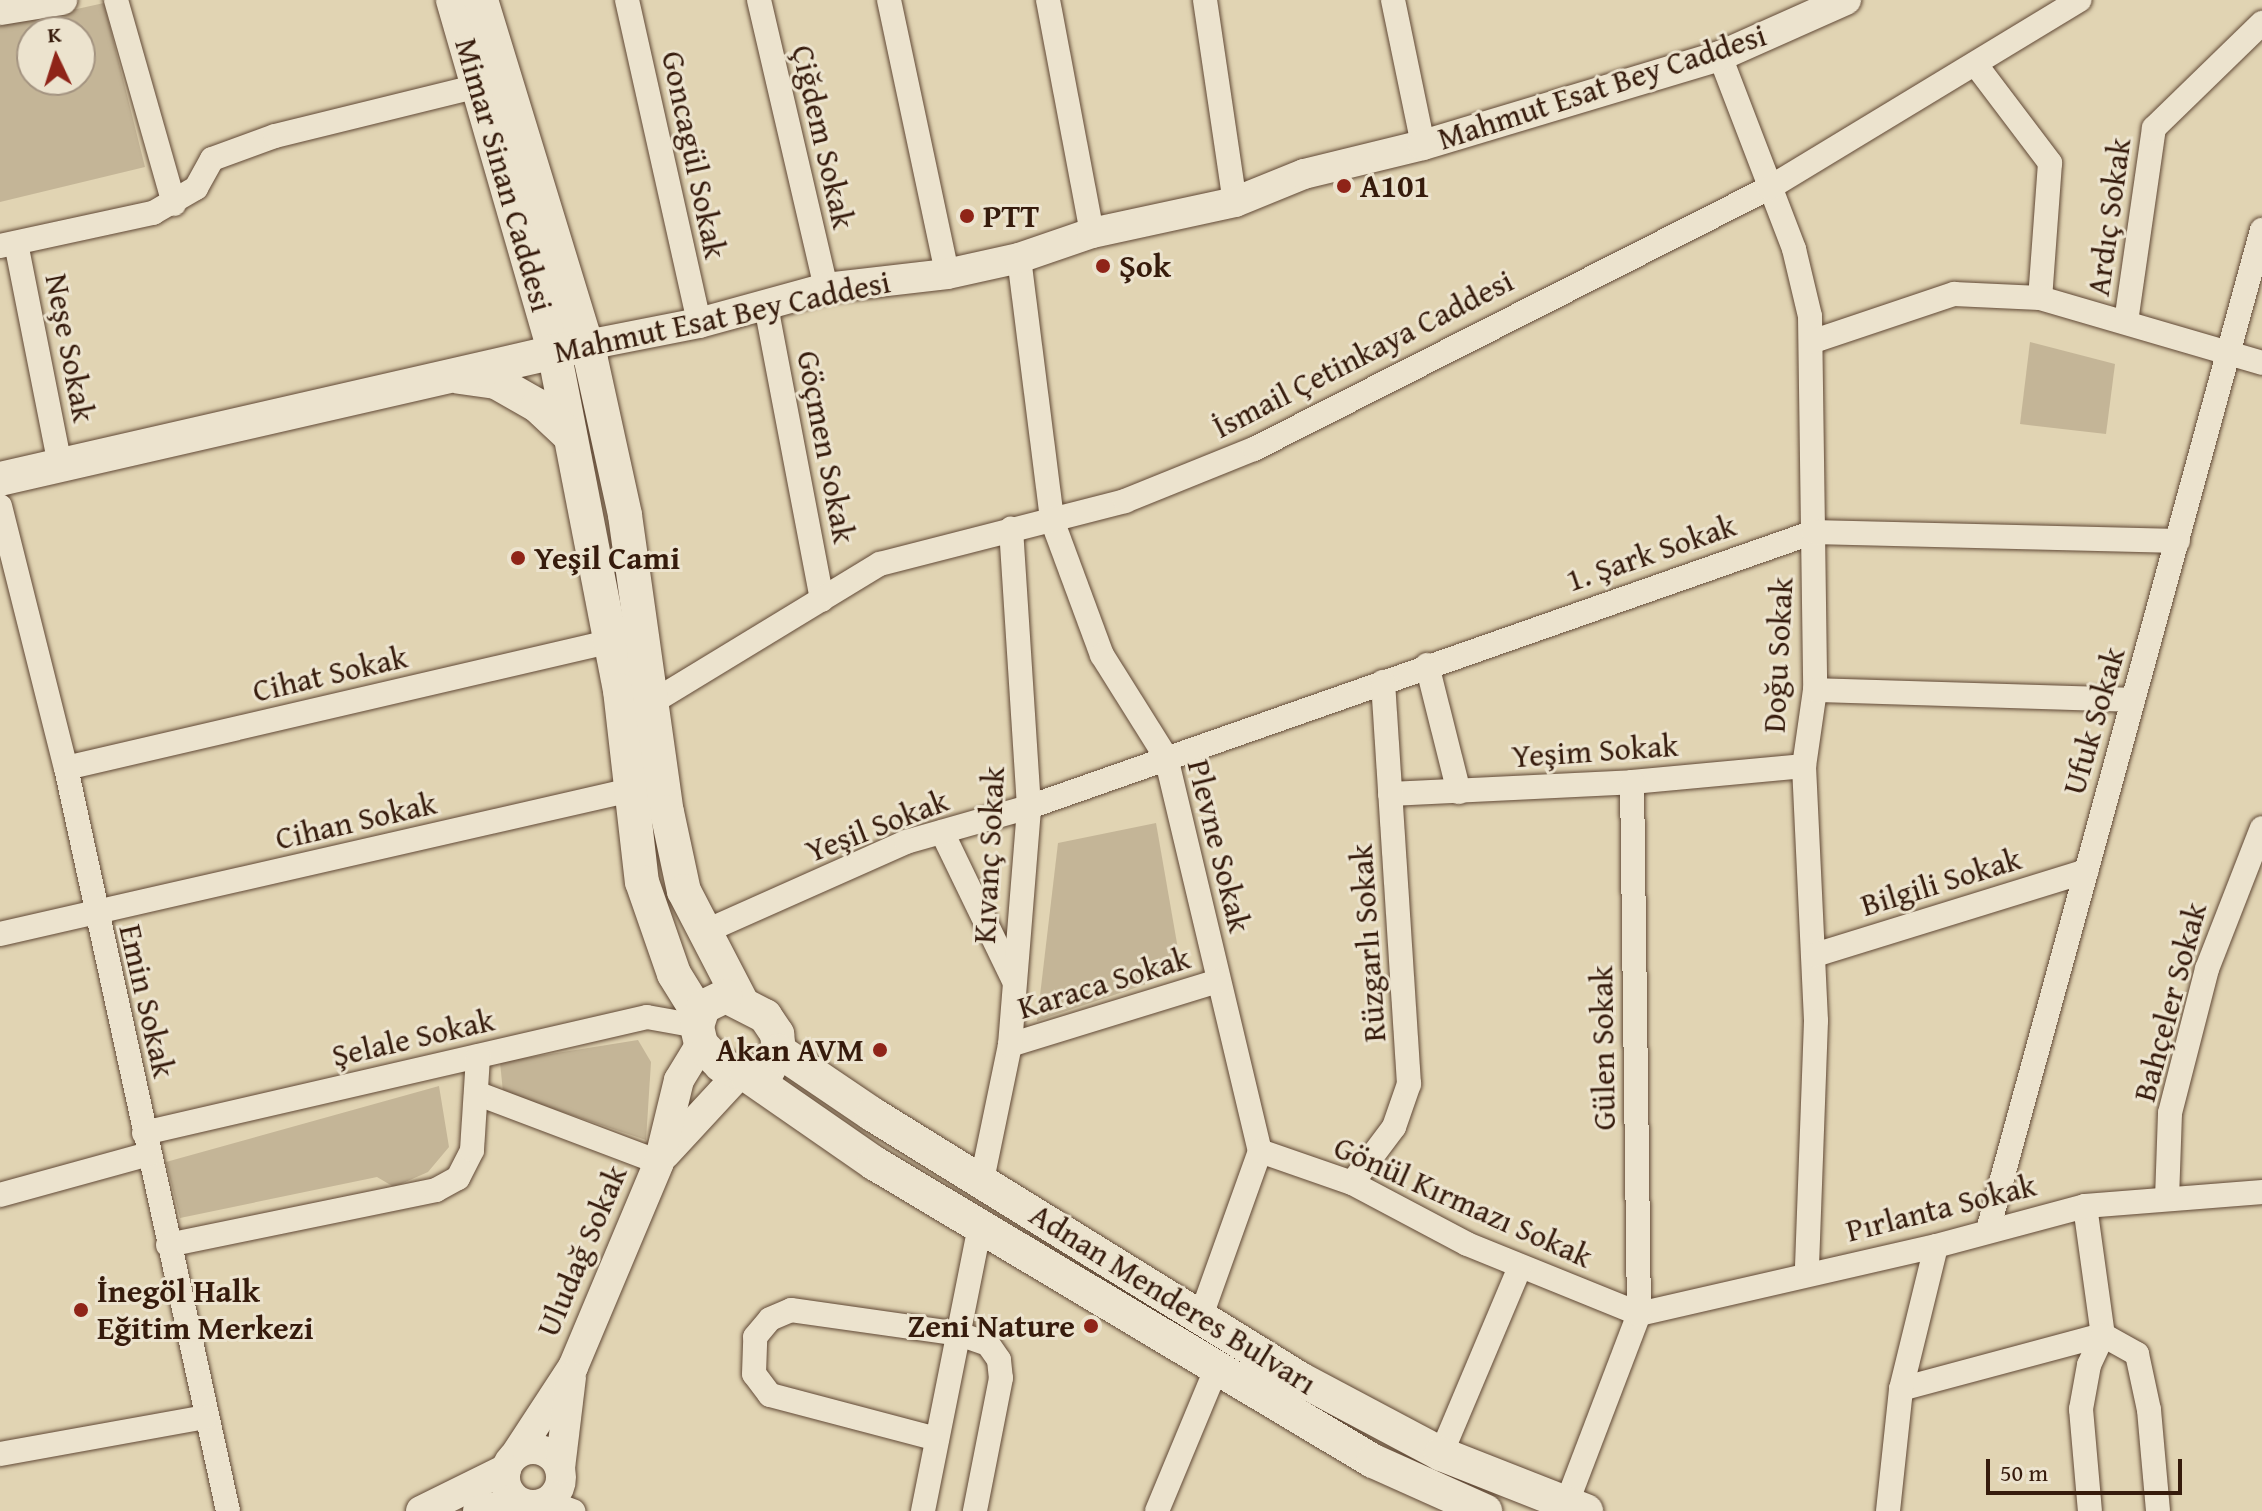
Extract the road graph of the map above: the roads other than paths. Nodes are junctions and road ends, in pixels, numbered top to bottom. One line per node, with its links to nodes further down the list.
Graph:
1 (59, 0): 13 (street)
2 (116, 0): 21 (street)
3 (453, 0): 17 (main road, Mimar Sinan Caddesi)
4 (481, 0): 17 (main road, Mimar Sinan Caddesi)
5 (627, 0): 31 (street, Goncagül Sokak)
6 (759, 0): 27 (street, Çiğdem Sokak)
7 (889, 0): 26 (street)
8 (1048, 0): 23 (street)
9 (1205, 0): 20 (street)
10 (1393, 0): 18 (street)
11 (1846, 0): 15 (street, Mahmut Esat Bey Caddesi)
12 (2080, 0): 16 (street, İsmail Çetinkaya Caddesi)
13 (0, 10)
14 (2262, 23): 30 (street, Ardıç Sokak)
15 (1720, 56): 18 (street, Mahmut Esat Bey Caddesi); 19 (street, Doğu Sokak)
16 (1976, 65): 19 (street, İsmail Çetinkaya Caddesi); 28 (street)
17 (493, 82): 21 (street); 33 (main road, Mimar Sinan Caddesi); 34 (main road, Mimar Sinan Caddesi)
18 (1423, 145): 20 (street, Mahmut Esat Bey Caddesi)
19 (1769, 188): 32 (street, Doğu Sokak); 42 (street, İsmail Çetinkaya Caddesi)
20 (1235, 202): 23 (street, Mahmut Esat Bey Caddesi)
21 (174, 204): 24 (street)
22 (2262, 230): 35 (street, Ufuk Sokak)
23 (1092, 233): 25 (street, Mahmut Esat Bey Caddesi)
24 (8, 244): 39 (street, Neşe Sokak)
25 (1019, 258): 26 (street, Mahmut Esat Bey Caddesi); 42 (street, Plevne Sokak)
26 (947, 274): 27 (street, Mahmut Esat Bey Caddesi)
27 (826, 288): 29 (street, Mahmut Esat Bey Caddesi)
28 (2040, 298): 30 (street); 32 (street)
29 (766, 306): 31 (street, Mahmut Esat Bey Caddesi); 46 (street, Göçmen Sokak)
30 (2126, 322): 35 (street)
31 (699, 323): 33 (street, Mahmut Esat Bey Caddesi)
32 (1811, 342): 44 (street, Doğu Sokak)
33 (587, 345): 34 (main road, Mahmut Esat Bey Caddesi); 52 (main road)
34 (554, 351): 37 (main road, Mahmut Esat Bey Caddesi); 38 (main road)
35 (2225, 352): 36 (street); 45 (street, Ufuk Sokak)
36 (2262, 363)
37 (451, 375): 38 (main road); 39 (main road, Mahmut Esat Bey Caddesi)
38 (570, 436): 47 (main road)
39 (60, 465): 40 (main road, Mahmut Esat Bey Caddesi)
40 (0, 479)
41 (0, 506): 55 (street, Emin Sokak)
42 (1052, 520): 43 (street, İsmail Çetinkaya Caddesi); 53 (street, Plevne Sokak)
43 (1011, 529): 46 (street, İsmail Çetinkaya Caddesi); 60 (street, Kıvanç Sokak)
44 (1814, 532): 45 (street, 1. Şark Sokak); 48 (street, 1. Şark Sokak); 50 (street, Doğu Sokak)
45 (2178, 541): 51 (street, Ufuk Sokak)
46 (822, 600): 52 (street, İsmail Çetinkaya Caddesi)
47 (608, 642): 55 (street, Cihat Sokak); 57 (main road)
48 (1427, 665): 49 (street, 1. Şark Sokak); 58 (street)
49 (1383, 682): 53 (street, 1. Şark Sokak); 59 (street, Rüzgarlı Sokak)
50 (1815, 690): 51 (street); 54 (street, Doğu Sokak)
51 (2133, 700): 63 (street, Ufuk Sokak)
52 (651, 703): 65 (main road)
53 (1166, 757): 60 (street, Yeşil Sokak); 68 (street, Plevne Sokak)
54 (1804, 766): 56 (street, Yeşim Sokak); 67 (street, Doğu Sokak)
55 (66, 768): 64 (street, Emin Sokak)
56 (1632, 782): 58 (street, Yeşim Sokak); 92 (street, Gülen Sokak)
57 (631, 790): 64 (street, Cihan Sokak); 71 (main road)
58 (1459, 792): 59 (street, Yeşim Sokak)
59 (1390, 794): 81 (street, Rüzgarlı Sokak)
60 (1029, 807): 62 (street, Yeşil Sokak); 69 (street, Kıvanç Sokak)
61 (2262, 828): 84 (street, Bahçeler Sokak)
62 (942, 832): 65 (street, Yeşil Sokak); 69 (street)
63 (2086, 871): 67 (street, Bilgili Sokak); 87 (street, Ufuk Sokak)
64 (95, 913): 66 (street, Cihan Sokak); 77 (street, Emin Sokak)
65 (704, 932): 70 (main road)
66 (0, 934)
67 (1815, 955): 91 (street, Doğu Sokak)
68 (1218, 981): 72 (street, Karaca Sokak); 78 (street, Plevne Sokak)
69 (1015, 984): 72 (street, Kıvanç Sokak)
70 (740, 999): 71 (main road); 73 (main road)
71 (699, 1029): 74 (street, Şelale Sokak); 75 (main road); 79 (street)
72 (1010, 1045): 80 (street, Kıvanç Sokak)
73 (779, 1051): 75 (main road); 80 (main road, Adnan Menderes Bulvarı)
74 (478, 1056): 76 (street); 77 (street, Şelale Sokak)
75 (744, 1074): 79 (street); 86 (main road, Adnan Menderes Bulvarı)
76 (476, 1093): 79 (street); 88 (street)
77 (146, 1144): 83 (street, Şelale Sokak); 88 (street, Emin Sokak)
78 (1260, 1151): 81 (street, Gönül Kırmazı Sokak); 93 (street)
79 (659, 1162): 96 (street, Uludağ Sokak)
80 (982, 1180): 93 (main road, Adnan Menderes Bulvarı)
81 (1352, 1183): 90 (street, Gönül Kırmazı Sokak)
82 (2262, 1192): 84 (street, Pırlanta Sokak)
83 (0, 1195)
84 (2167, 1199): 85 (street, Pırlanta Sokak)
85 (2085, 1206): 87 (street, Pırlanta Sokak); 95 (street)
86 (980, 1225): 94 (street); 97 (main road, Adnan Menderes Bulvarı)
87 (1988, 1230): 89 (street, Pırlanta Sokak)
88 (168, 1245): 99 (street, Emin Sokak)
89 (1936, 1246): 91 (street, Pırlanta Sokak); 98 (street)
90 (1520, 1267): 92 (street, Gönül Kırmazı Sokak); 102 (street)
91 (1807, 1272): 92 (street, Pırlanta Sokak)
92 (1639, 1314): 106 (street)
93 (1200, 1319): 102 (main road, Adnan Menderes Bulvarı)
94 (959, 1334): 100 (street); 100 (street); 111 (street)
95 (2103, 1335): 98 (street); 115 (street); 116 (street)
96 (573, 1367): 103 (street); 104 (street)
97 (1217, 1367): 112 (street); 113 (main road, Adnan Menderes Bulvarı)
98 (1901, 1389): 114 (street)
99 (205, 1417): 101 (street); 107 (street, Emin Sokak)
100 (937, 1439): 110 (street)
101 (0, 1454)
102 (1441, 1454): 106 (main road, Adnan Menderes Bulvarı)
103 (511, 1462): 104 (street); 105 (street); 108 (street)
104 (560, 1468): 105 (street)
105 (556, 1507): 109 (street)
106 (1576, 1508)
107 (228, 1511)
108 (421, 1511)
109 (478, 1511)
110 (923, 1511)
111 (975, 1511)
112 (1157, 1511)
113 (1485, 1511)
114 (1888, 1511)
115 (2090, 1511)
116 (2158, 1511)

